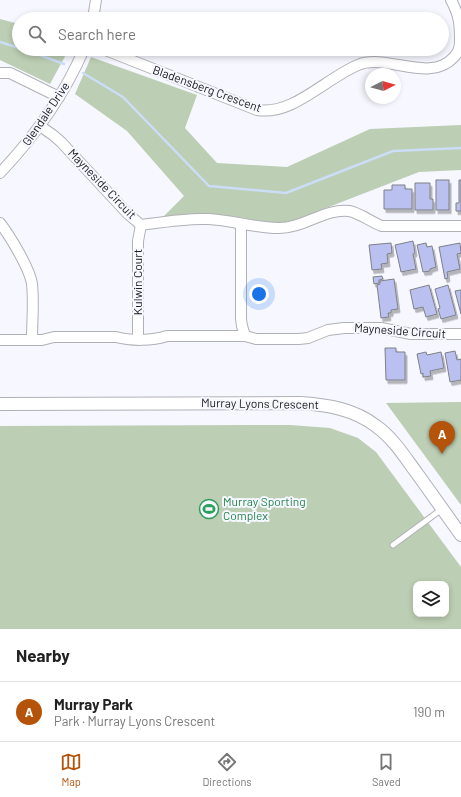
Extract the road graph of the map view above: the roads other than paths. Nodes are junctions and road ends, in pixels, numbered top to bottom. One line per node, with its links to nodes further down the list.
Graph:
1 (96, 0): 3 (street)
2 (451, 0): 5 (street, Bladensberg Crescent)
3 (95, 12)
4 (80, 56): 7 (street, Glendale Drive)
5 (121, 56)
6 (0, 73): 7 (street)
7 (59, 97): 8 (street, Glendale Drive)
8 (40, 126): 9 (street, Glendale Drive); 12 (street, Mayneside Circuit)
9 (0, 173)
10 (0, 223): 18 (street)
11 (241, 224): 12 (street, Mayneside Circuit); 13 (street, Mayneside Circuit); 15 (street)
12 (142, 225): 16 (street, Kulwin Court)
13 (461, 226)
14 (461, 334): 15 (street, Mayneside Circuit)
15 (245, 336): 16 (street, Mayneside Circuit)
16 (138, 339): 18 (street, Mayneside Circuit)
17 (0, 340): 18 (street, Mayneside Circuit)
18 (32, 340)
19 (0, 404): 20 (street, Murray Lyons Crescent)
20 (442, 509): 21 (street, Murray Lyons Crescent); 22 (lane)
21 (461, 535)
22 (393, 545)

